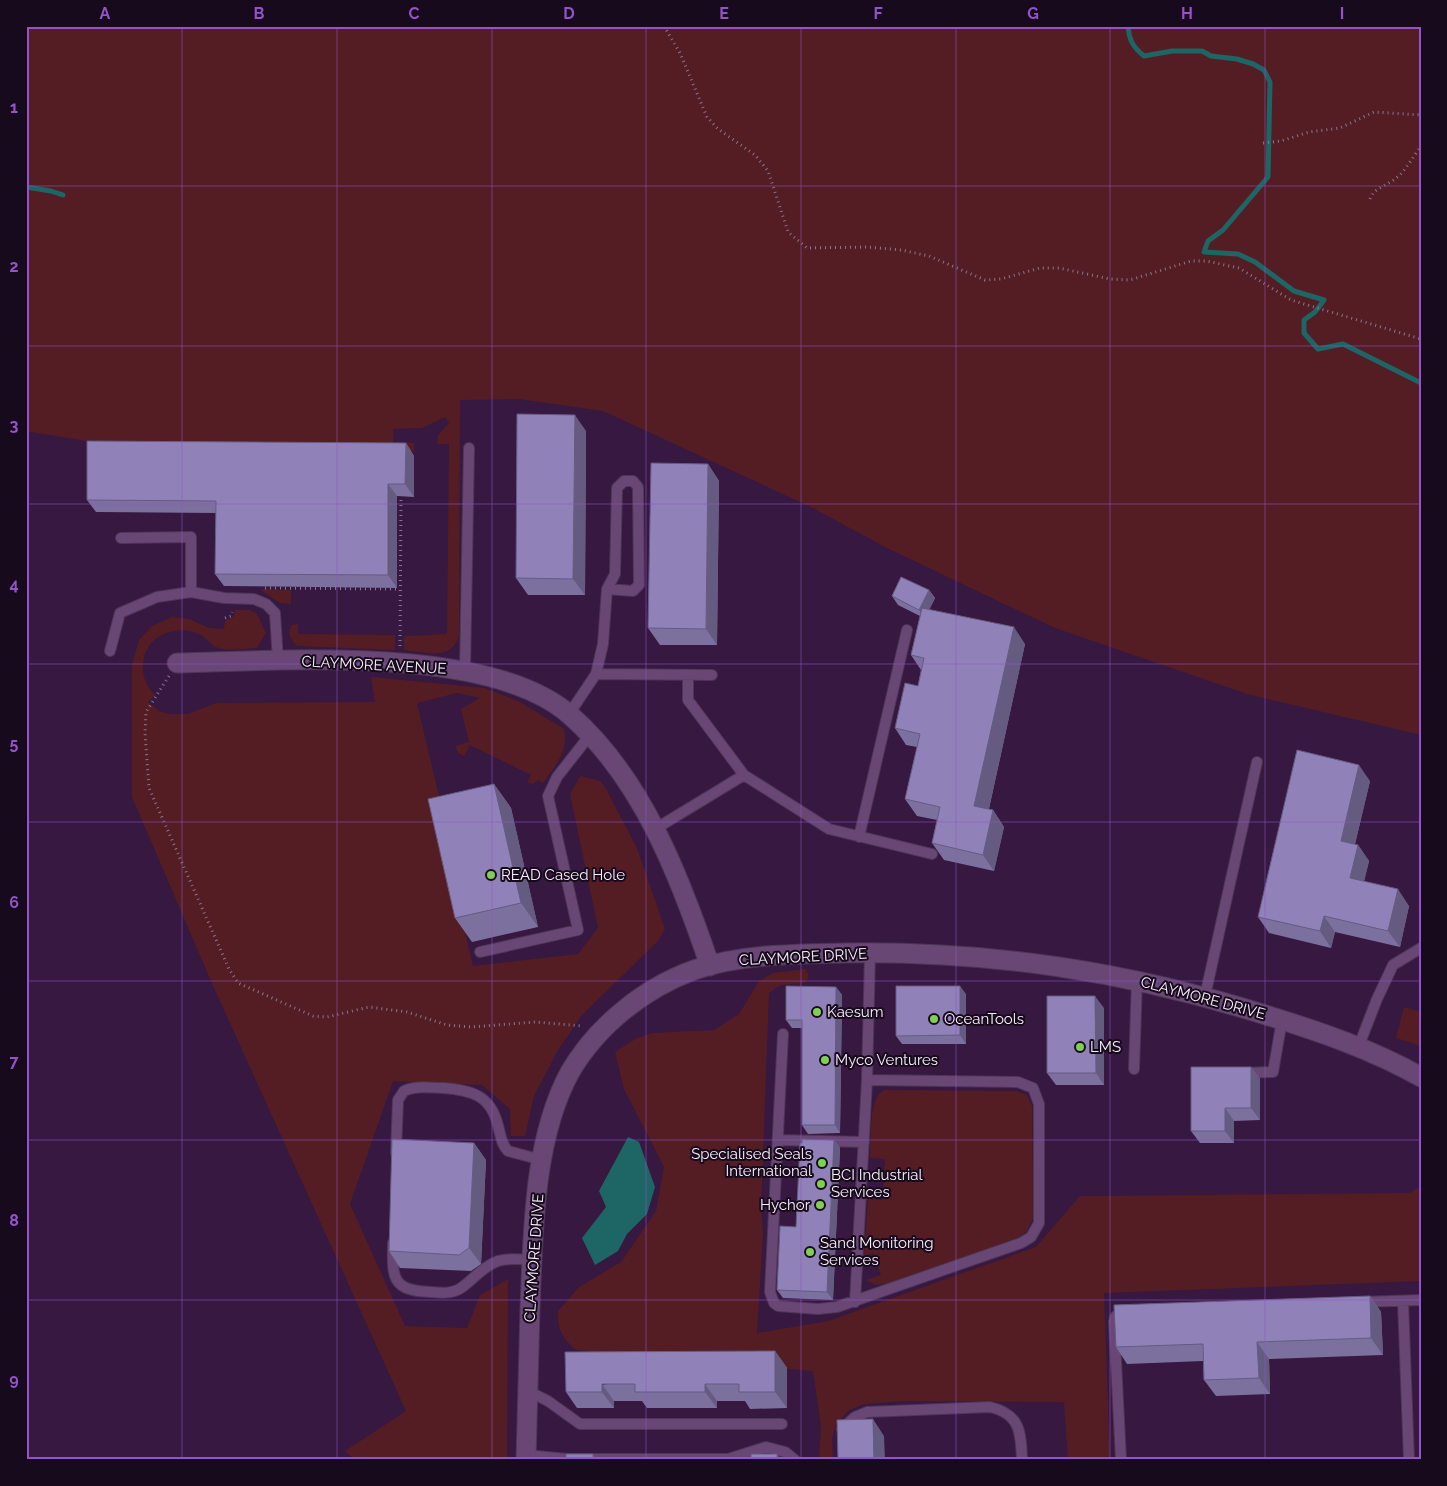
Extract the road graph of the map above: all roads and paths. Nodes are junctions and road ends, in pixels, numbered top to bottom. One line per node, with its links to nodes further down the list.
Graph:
1 (664, 26): 6 (path)
2 (1421, 115): 3 (path)
3 (1263, 143)
4 (1421, 147): 5 (path)
5 (1370, 199)
6 (1421, 339)
7 (469, 448): 21 (lane)
8 (401, 499): 12 (path)
9 (121, 538): 13 (lane)
10 (262, 588): 12 (path)
11 (607, 588): 11 (lane); 22 (lane)
12 (400, 589): 20 (path)
13 (190, 592): 14 (lane); 17 (lane)
14 (232, 598): 15 (path); 18 (lane)
15 (225, 618)
16 (908, 630): 30 (lane)
17 (110, 651)
18 (278, 661): 19 (street, CLAYMORE AVENUE); 20 (street, CLAYMORE AVENUE)
19 (177, 663): 39 (path)
20 (400, 664): 21 (street, CLAYMORE AVENUE)
21 (465, 671): 25 (street, CLAYMORE AVENUE)
22 (596, 674): 23 (lane); 25 (lane)
23 (688, 675): 24 (lane); 28 (lane)
24 (712, 675)
25 (569, 714): 26 (street, CLAYMORE AVENUE)
26 (590, 735): 29 (street, CLAYMORE AVENUE); 33 (lane)
27 (1257, 762): 37 (lane)
28 (744, 775): 29 (lane); 30 (lane)
29 (655, 829): 35 (street, CLAYMORE AVENUE)
30 (859, 837): 31 (lane)
31 (932, 854)
32 (1421, 948): 41 (lane)
33 (480, 952)
34 (870, 953): 35 (street, CLAYMORE DRIVE); 36 (street, CLAYMORE DRIVE); 45 (lane)
35 (710, 966): 39 (street, CLAYMORE DRIVE)
36 (1137, 980): 37 (street, CLAYMORE DRIVE); 42 (lane)
37 (1205, 996): 38 (street, CLAYMORE DRIVE)
38 (1282, 1020): 41 (street, CLAYMORE DRIVE); 43 (lane)
39 (598, 1034): 48 (street, CLAYMORE DRIVE)
40 (783, 1034): 46 (lane)
41 (1358, 1048): 44 (street, CLAYMORE DRIVE)
42 (1134, 1069)
43 (1233, 1073)
44 (1421, 1076)
45 (867, 1080): 47 (lane); 54 (lane)
46 (778, 1140): 47 (lane); 54 (lane)
47 (864, 1142): 54 (lane)
48 (542, 1160): 49 (lane); 51 (street, CLAYMORE DRIVE)
49 (396, 1164)
50 (393, 1232): 51 (lane)
51 (532, 1260): 57 (street, CLAYMORE DRIVE)
52 (1403, 1300): 53 (lane); 55 (lane); 65 (lane)
53 (1421, 1300)
54 (855, 1302)
55 (1354, 1302)
56 (1130, 1309): 64 (lane)
57 (528, 1391): 58 (lane); 60 (street, CLAYMORE DRIVE)
58 (782, 1424)
59 (839, 1442): 63 (lane)
60 (526, 1458): 61 (lane)
61 (567, 1459): 62 (lane)
62 (794, 1460)
63 (1022, 1460)
64 (1120, 1460)
65 (1409, 1460)

